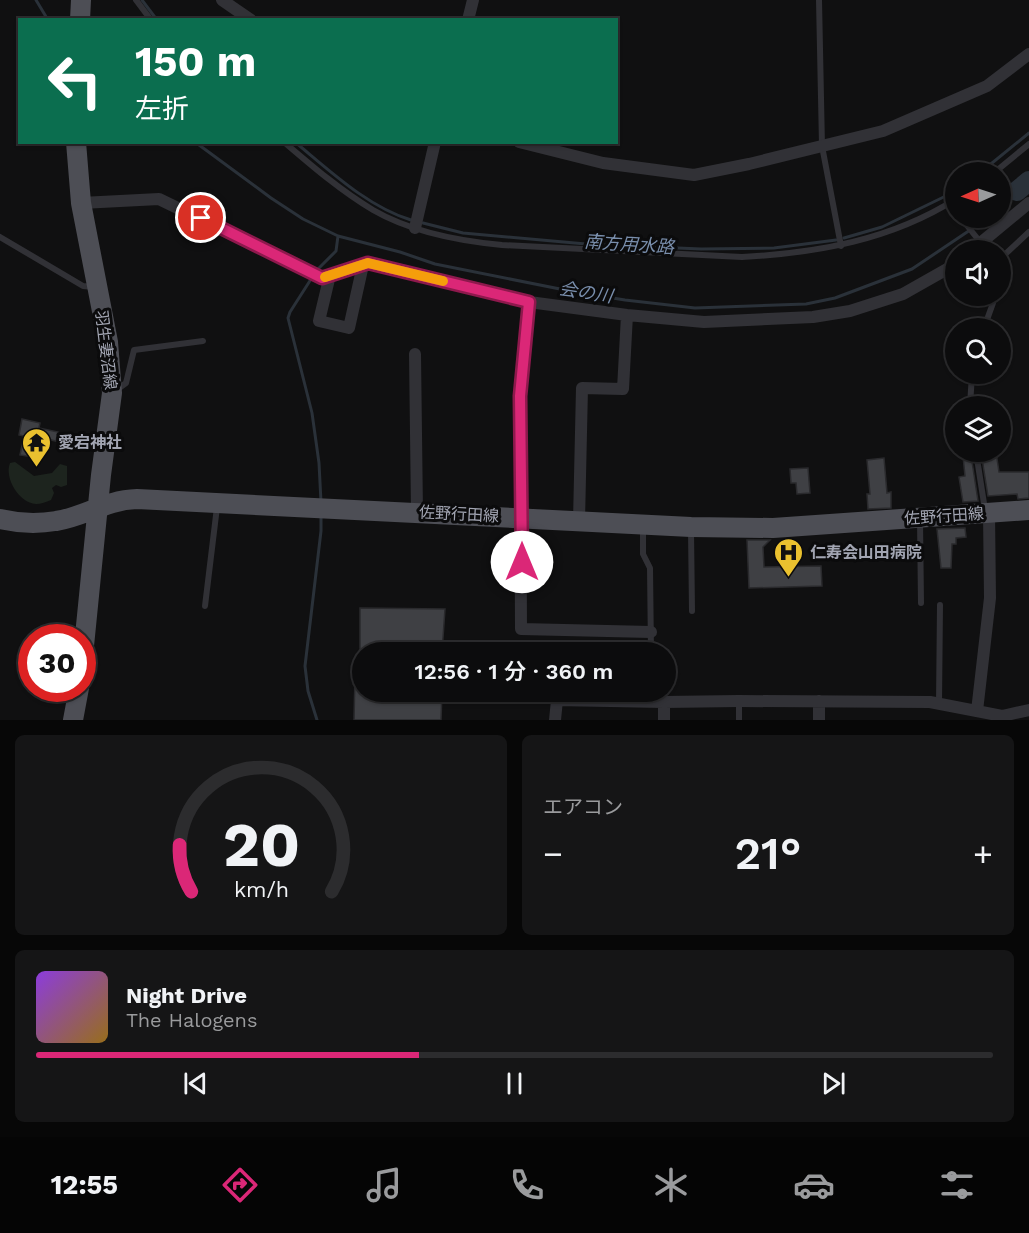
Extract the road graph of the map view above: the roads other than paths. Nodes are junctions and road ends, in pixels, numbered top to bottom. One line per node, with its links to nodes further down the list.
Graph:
1 (81, 0): 6 (main road)
2 (136, 0): 7 (lane)
3 (222, 0): 8 (street)
4 (473, 0): 9 (street)
5 (819, 0): 16 (lane)
6 (80, 18)
7 (150, 18)
8 (247, 18)
9 (468, 18)
10 (1029, 54): 16 (street)
11 (76, 144): 18 (main road, 羽生妻沼線)
12 (287, 144): 21 (lane)
13 (435, 144): 21 (street)
14 (527, 144): 16 (street)
15 (1029, 144): 17 (lane)
16 (822, 146): 25 (lane)
17 (1007, 162)
18 (81, 203): 29 (street); 30 (main road, 羽生妻沼線)
19 (1029, 203): 24 (street)
20 (945, 205): 25 (lane)
21 (415, 228): 25 (lane)
22 (1029, 231): 26 (lane)
23 (0, 237): 30 (lane)
24 (988, 240)
25 (841, 246)
26 (1011, 248)
27 (363, 265): 29 (street); 29 (street); 31 (street)
28 (945, 270): 32 (street)
29 (330, 275)
30 (98, 286): 35 (main road, 羽生妻沼線)
31 (529, 302): 32 (street); 42 (street)
32 (627, 315): 45 (street)
33 (203, 341): 35 (lane)
34 (416, 354): 40 (street)
35 (112, 393): 38 (main road, 羽生妻沼線)
36 (978, 462): 41 (lane)
37 (218, 503): 38 (main road, 佐野行田線); 40 (main road, 佐野行田線); 50 (lane)
38 (98, 507): 44 (main road, 佐野行田線); 52 (main road, 羽生妻沼線)
39 (1029, 510): 41 (main road, 佐野行田線)
40 (417, 512): 42 (main road, 佐野行田線)
41 (987, 513): 43 (main road, 佐野行田線); 63 (street)
42 (522, 517): 45 (main road, 佐野行田線); 53 (street)
43 (920, 518): 47 (main road, 佐野行田線); 48 (lane)
44 (0, 519)
45 (579, 521): 46 (main road, 佐野行田線)
46 (644, 524): 47 (main road, 佐野行田線); 53 (lane)
47 (691, 527): 51 (lane)
48 (921, 603)
49 (939, 604): 61 (lane)
50 (205, 606)
51 (692, 611)
52 (86, 624)
53 (651, 632): 54 (lane)
54 (651, 642)
55 (676, 699): 56 (street)
56 (739, 701): 57 (street); 68 (lane)
57 (819, 701): 61 (street); 69 (street)
58 (76, 702): 65 (main road)
59 (557, 702): 66 (street)
60 (657, 702): 67 (street)
61 (939, 704): 63 (street)
62 (1029, 710): 64 (street)
63 (977, 711): 64 (street)
64 (1014, 717)
65 (73, 720)
66 (555, 720)
67 (664, 720)
68 (739, 720)
69 (819, 720)

